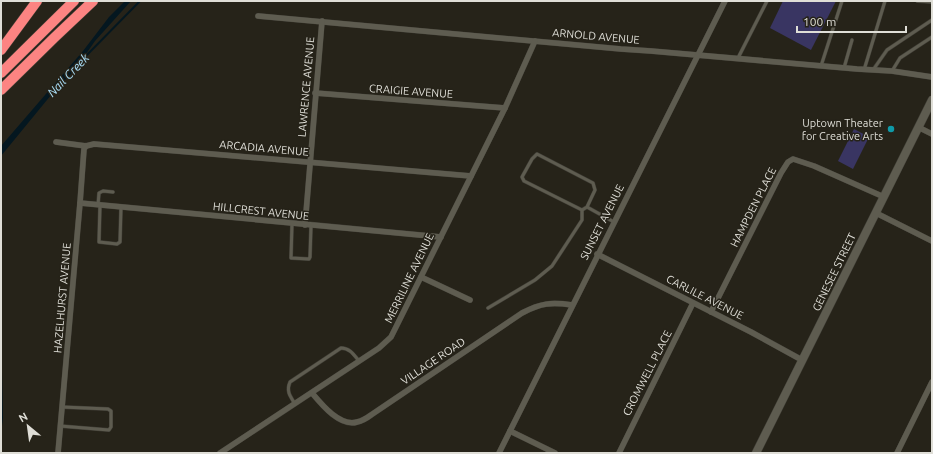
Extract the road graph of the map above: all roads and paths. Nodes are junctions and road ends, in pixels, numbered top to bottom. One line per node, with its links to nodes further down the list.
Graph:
1 (37, 1): 16 (highway)
2 (74, 1): 24 (highway)
3 (93, 1): 26 (highway)
4 (725, 1): 17 (street, SUNSET AVENUE)
5 (767, 1): 18 (lane)
6 (842, 1): 19 (lane)
7 (885, 1): 21 (lane)
8 (917, 1): 9 (lane)
9 (932, 2)
10 (258, 16): 12 (street, ARNOLD AVENUE)
11 (932, 20): 22 (lane)
12 (322, 21): 15 (street, ARNOLD AVENUE); 27 (street, LAWRENCE AVENUE)
13 (932, 37): 23 (lane)
14 (852, 40): 20 (lane)
15 (535, 41): 17 (street, ARNOLD AVENUE); 29 (street, MERRILINE AVENUE)
16 (1, 50)
17 (697, 55): 18 (street, ARNOLD AVENUE); 44 (street, SUNSET AVENUE)
18 (738, 58): 19 (street, ARNOLD AVENUE)
19 (822, 66): 20 (street, ARNOLD AVENUE)
20 (844, 68): 21 (street, ARNOLD AVENUE)
21 (864, 70): 22 (street, ARNOLD AVENUE)
22 (873, 70): 23 (street, ARNOLD AVENUE)
23 (892, 71): 25 (street, ARNOLD AVENUE)
24 (1, 73)
25 (932, 77)
26 (1, 90)
27 (316, 94): 29 (street, CRAIGIE AVENUE); 34 (street, LAWRENCE AVENUE)
28 (932, 100): 30 (main road, GENESEE STREET)
29 (504, 108): 35 (street, MERRILINE AVENUE)
30 (918, 127): 31 (street); 37 (main road, GENESEE STREET)
31 (932, 134)
32 (56, 142): 33 (street, ARCADIA AVENUE)
33 (86, 146): 34 (street, ARCADIA AVENUE); 38 (street, HAZELHURST AVENUE)
34 (310, 161): 35 (street, ARCADIA AVENUE); 46 (street, LAWRENCE AVENUE)
35 (471, 176): 47 (street, MERRILINE AVENUE)
36 (113, 192): 39 (lane)
37 (884, 197): 43 (main road, GENESEE STREET); 55 (street, HAMPDEN PLACE)
38 (80, 203): 39 (street, HILLCREST AVENUE); 61 (street, HAZELHURST AVENUE)
39 (99, 205): 40 (street, HILLCREST AVENUE); 40 (lane)
40 (121, 207): 45 (street, HILLCREST AVENUE)
41 (587, 207): 42 (lane); 42 (lane); 44 (lane)
42 (582, 210): 54 (lane)
43 (876, 213): 48 (street); 56 (main road, GENESEE STREET)
44 (614, 222): 49 (street, SUNSET AVENUE)
45 (292, 224): 46 (street, HILLCREST AVENUE); 46 (lane)
46 (308, 226): 47 (street, HILLCREST AVENUE)
47 (441, 237): 50 (street, MERRILINE AVENUE)
48 (932, 241)
49 (597, 254): 52 (street, CARLILE AVENUE); 53 (street, SUNSET AVENUE)
50 (421, 277): 51 (street); 57 (street, MERRILINE AVENUE)
51 (470, 300)
52 (693, 303): 55 (street, CARLILE AVENUE); 68 (street, CROMWELL PLACE)
53 (572, 305): 59 (street, VILLAGE ROAD); 63 (street, SUNSET AVENUE)
54 (488, 308)
55 (711, 312): 56 (street, CARLILE AVENUE)
56 (802, 360): 69 (main road, GENESEE STREET)
57 (360, 361): 59 (street, MERRILINE AVENUE); 60 (lane)
58 (932, 382): 70 (street)
59 (312, 393): 60 (street, MERRILINE AVENUE)
60 (296, 404): 65 (street, MERRILINE AVENUE)
61 (62, 407): 62 (street, HAZELHURST AVENUE); 62 (lane)
62 (60, 426): 64 (street, HAZELHURST AVENUE)
63 (510, 431): 66 (street, SUNSET AVENUE); 67 (street)
64 (58, 453)
65 (220, 453)
66 (499, 453)
67 (555, 453)
68 (619, 453)
69 (756, 453)
70 (898, 453)

